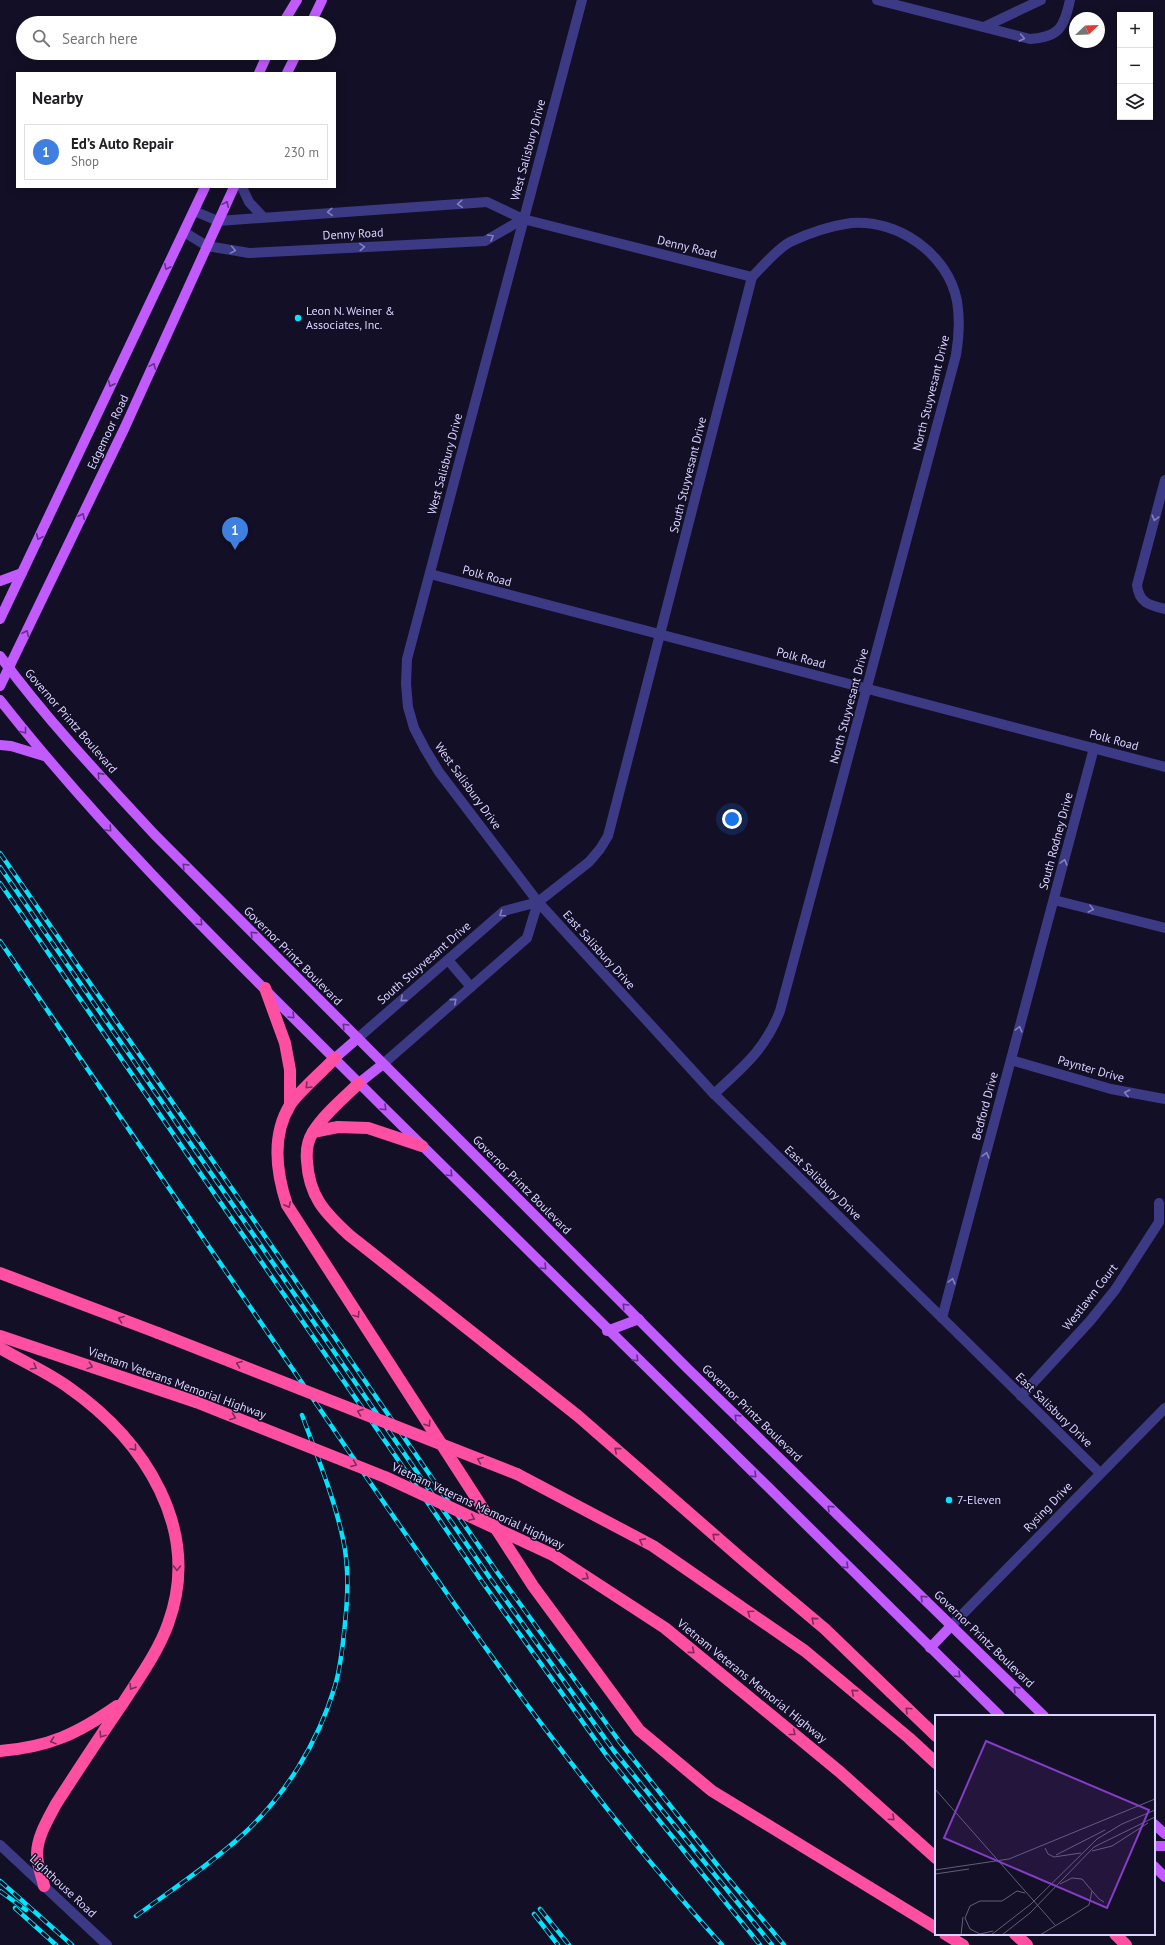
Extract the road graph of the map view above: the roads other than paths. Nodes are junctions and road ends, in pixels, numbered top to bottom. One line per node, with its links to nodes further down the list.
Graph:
1 (297, 0): 7 (main road)
2 (322, 0): 8 (main road)
3 (582, 0): 19 (street, West Salisbury Drive)
4 (877, 0): 9 (street)
5 (1041, 0): 9 (street)
6 (1070, 0): 9 (street, one-way to 6)
7 (288, 16)
8 (314, 16)
9 (984, 27)
10 (265, 60): 12 (main road)
11 (294, 60): 13 (main road)
12 (259, 72)
13 (288, 72)
14 (205, 188): 17 (main road, Edgemoor Road)
15 (234, 188): 20 (main road, Edgemoor Road, one-way to 15)
16 (242, 188): 18 (street)
17 (194, 211): 20 (street, Denny Road); 21 (main road, Edgemoor Road)
18 (263, 217): 19 (street, Denny Road, one-way to 18); 20 (street, Denny Road)
19 (523, 219): 22 (street, Denny Road, one-way to 19); 23 (street, Denny Road); 26 (street, West Salisbury Drive)
20 (218, 221): 22 (main road, Edgemoor Road)
21 (184, 232): 22 (street, Denny Road); 25 (main road, Edgemoor Road, one-way to 25)
22 (207, 246): 32 (main road, Edgemoor Road, one-way to 22)
23 (752, 277): 30 (street, South Stuyvesant Drive); 34 (street, North Stuyvesant Drive)
24 (1165, 480): 28 (street, one-way to 28)
25 (22, 573): 27 (main road); 29 (main road, Edgemoor Road)
26 (430, 574): 30 (street, Polk Road); 41 (street, West Salisbury Drive)
27 (0, 581)
28 (1165, 609)
29 (0, 619)
30 (660, 635): 34 (street, Polk Road); 41 (street, South Stuyvesant Drive)
31 (0, 656): 32 (main road, Governor Printz Boulevard)
32 (9, 668): 33 (main road, Edgemoor Road); 46 (main road, Governor Printz Boulevard, one-way to 32)
33 (0, 686)
34 (867, 689): 37 (street, Polk Road); 51 (street, North Stuyvesant Drive)
35 (0, 700): 38 (main road, one-way to 38)
36 (0, 745): 38 (main road)
37 (1094, 748): 39 (street, Polk Road); 40 (street, South Rodney Drive, one-way to 37)
38 (44, 756): 45 (main road, one-way to 45)
39 (1165, 767)
40 (1054, 900): 42 (street, South Rodney Drive, one-way to 42); 48 (street, Bedford Drive, one-way to 40)
41 (538, 902): 43 (street, South Stuyvesant Drive, one-way to 43); 44 (street); 51 (street, East Salisbury Drive)
42 (1165, 928)
43 (448, 960): 44 (street); 46 (street, South Stuyvesant Drive, one-way to 46)
44 (471, 987): 49 (street, one-way to 44)
45 (265, 988): 47 (main road, one-way to 47); 53 (highway)
46 (358, 1038): 47 (main road, South Stuyvesant Drive); 49 (main road, Governor Printz Boulevard)
47 (335, 1058): 50 (main road); 53 (highway, one-way to 53)
48 (1011, 1060): 52 (street, Paynter Drive, one-way to 48); 58 (street, Bedford Drive, one-way to 48)
49 (383, 1064): 50 (main road); 59 (main road, Governor Printz Boulevard, one-way to 49)
50 (360, 1083): 54 (highway); 55 (main road, one-way to 55)
51 (714, 1094): 58 (street, East Salisbury Drive)
52 (1165, 1099)
53 (290, 1104): 81 (highway, one-way to 81)
54 (312, 1132): 55 (highway); 71 (highway, one-way to 54)
55 (422, 1146): 60 (main road, one-way to 60)
56 (1159, 1203): 63 (street, Westlawn Court)
57 (0, 1273): 73 (highway, one-way to 57, bridge)
58 (942, 1318): 63 (street, East Salisbury Drive)
59 (638, 1320): 60 (main road); 66 (main road, Governor Printz Boulevard, one-way to 59)
60 (607, 1331): 67 (main road, one-way to 67)
61 (0, 1336): 77 (highway, Vietnam Veterans Memorial Highway, one-way to 77, bridge)
62 (0, 1348): 68 (highway, one-way to 68)
63 (1021, 1396): 65 (street, East Salisbury Drive)
64 (1165, 1408): 65 (street, Rysing Drive)
65 (1100, 1473): 66 (street, Rysing Drive)
66 (952, 1626): 67 (main road); 70 (main road, Governor Printz Boulevard, one-way to 66)
67 (930, 1648): 69 (main road, one-way to 69)
68 (123, 1702): 72 (highway, one-way to 72); 80 (highway, one-way to 80)
69 (999, 1715)
70 (1043, 1715)
71 (935, 1735)
72 (0, 1751)
73 (935, 1762)
74 (1155, 1825): 75 (main road)
75 (1165, 1834)
76 (0, 1845): 80 (street, Lighthouse Road)
77 (935, 1857)
78 (1155, 1867): 79 (main road)
79 (1165, 1877)
80 (44, 1886): 85 (street, Lighthouse Road)
81 (935, 1927)
82 (947, 1935): 86 (highway)
83 (1016, 1935): 87 (highway)
84 (1116, 1935): 88 (highway)
85 (107, 1945)
86 (963, 1945)
87 (1027, 1945)
88 (1126, 1945)

